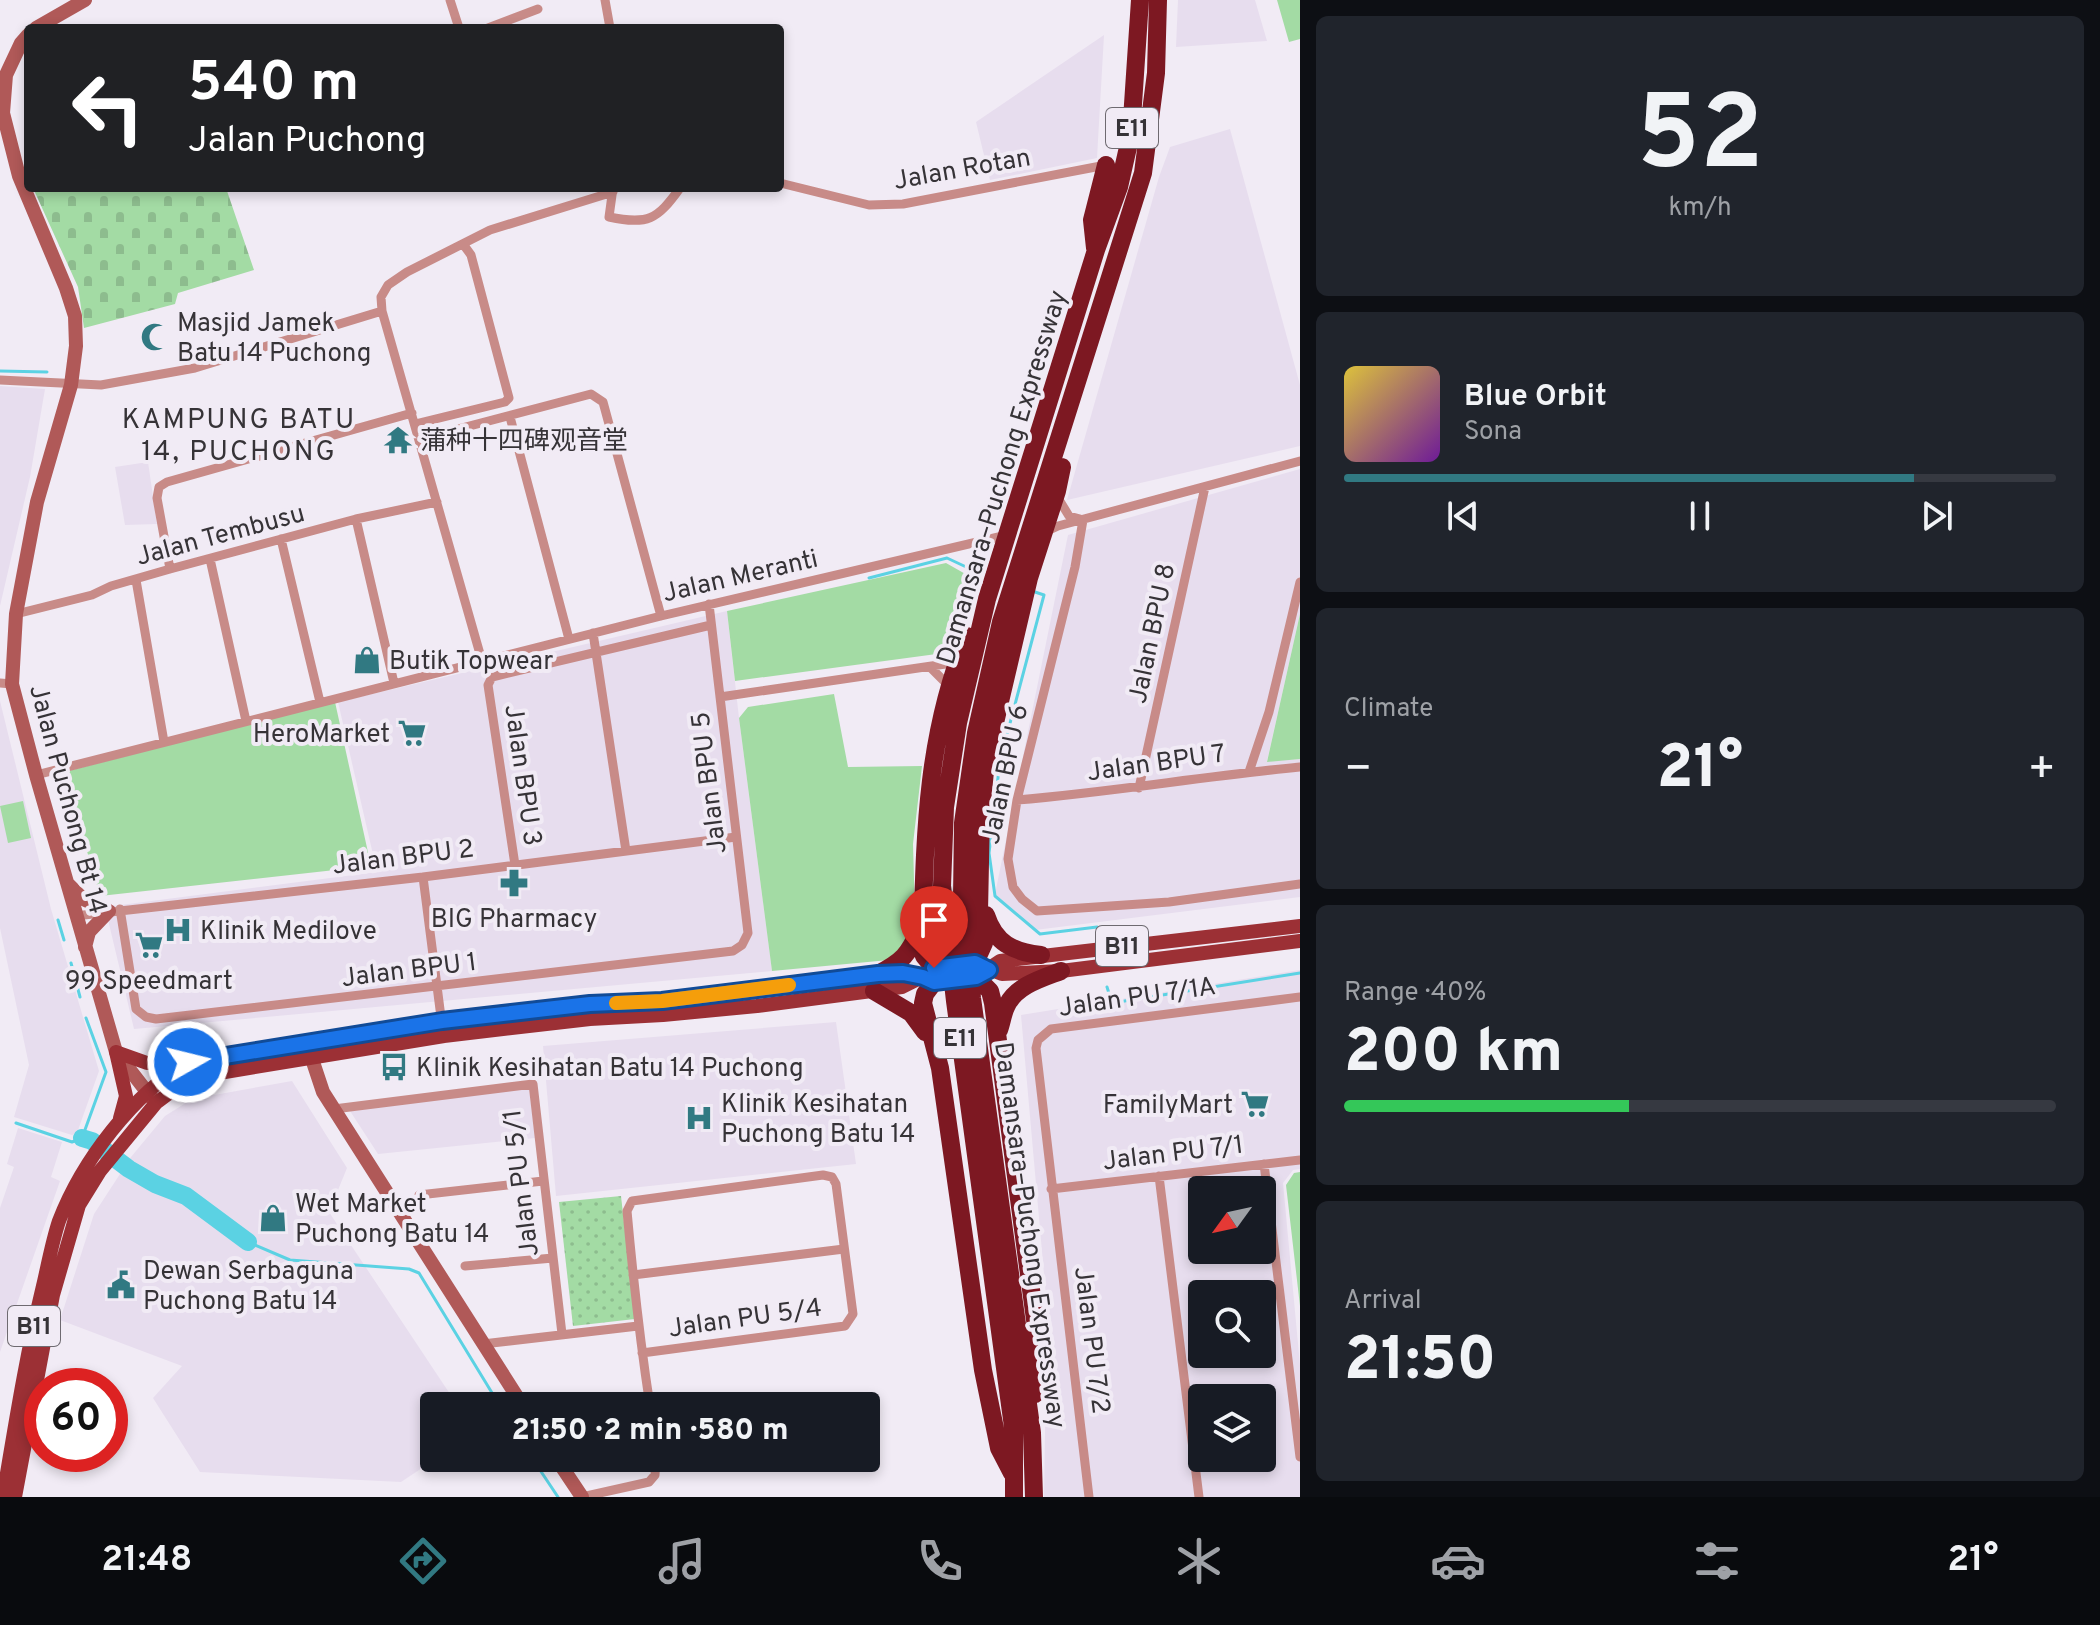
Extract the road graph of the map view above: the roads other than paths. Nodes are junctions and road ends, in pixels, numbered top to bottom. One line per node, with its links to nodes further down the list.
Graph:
1 (85, 0): 7 (street)
2 (450, 0): 8 (street)
3 (605, 0): 10 (street)
4 (1140, 0): 20 (highway, Damansara–Puchong Expressway / E11)
5 (1158, 0): 22 (highway, Damansara–Puchong Expressway / E11)
6 (538, 9): 9 (street)
7 (43, 24)
8 (458, 24)
9 (499, 24)
10 (609, 24)
11 (24, 40): 14 (street, Jalan Puchong Bt 14)
12 (1106, 165): 13 (street, Jalan Rotan); 20 (highway)
13 (784, 184)
14 (24, 188)
15 (26, 192): 24 (street, Jalan Puchong Bt 14)
16 (607, 192): 19 (street)
17 (613, 192): 18 (street)
18 (677, 192)
19 (463, 244): 21 (street); 26 (street)
20 (1096, 250): 35 (highway, Damansara–Puchong Expressway / E11)
21 (382, 311): 24 (street); 26 (street)
22 (1082, 370): 30 (highway); 112 (highway, Damansara–Puchong Expressway / E11)
23 (0, 380): 24 (street)
24 (71, 385): 43 (street, Jalan Puchong Bt 14)
25 (510, 417): 27 (street); 44 (street); 47 (street)
26 (414, 418): 27 (street); 38 (street)
27 (420, 439): 31 (street)
28 (1300, 461): 29 (street)
29 (1205, 487): 33 (street); 62 (street, Jalan BPU 8)
30 (1057, 491): 33 (street); 34 (highway)
31 (437, 502): 32 (street, Jalan Tembusu); 49 (street)
32 (356, 519): 36 (street, Jalan Tembusu); 52 (street)
33 (1083, 520): 34 (street); 63 (street, Jalan BPU 6)
34 (1043, 533): 70 (highway)
35 (1009, 534): 41 (highway, Damansara–Puchong Expressway / E11); 42 (street, Jalan Meranti)
36 (281, 539): 37 (street, Jalan Tembusu); 56 (street)
37 (210, 559): 38 (street, Jalan Tembusu); 57 (street)
38 (170, 569): 39 (street, Jalan Tembusu)
39 (136, 580): 43 (street, Jalan Tembusu); 58 (street)
40 (1300, 582): 60 (street)
41 (987, 599): 50 (highway); 116 (highway, Damansara–Puchong Expressway / E11)
42 (709, 604): 44 (street, Jalan Meranti); 45 (street, Jalan BPU 5)
43 (16, 614): 53 (street, Jalan Puchong Bt 14)
44 (661, 616): 46 (street, Jalan Meranti)
45 (711, 625): 48 (street, Jalan BPU 3); 55 (street, Jalan BPU 5)
46 (593, 633): 47 (street, Jalan Meranti); 48 (street)
47 (569, 639): 49 (street, Jalan Meranti)
48 (597, 652): 65 (street); 66 (street, Jalan BPU 3)
49 (482, 661): 52 (street, Jalan Meranti)
50 (959, 662): 51 (street); 54 (highway)
51 (930, 667): 54 (street); 55 (street)
52 (394, 683): 56 (street, Jalan Meranti)
53 (6, 684): 61 (street, Jalan Puchong Bt 14)
54 (949, 691): 73 (highway)
55 (720, 697): 64 (street, Jalan BPU 5)
56 (320, 702): 57 (street, Jalan Meranti)
57 (246, 721): 58 (street, Jalan Meranti)
58 (164, 742): 61 (street, Jalan Meranti)
59 (1300, 767): 60 (street, Jalan BPU 7)
60 (1249, 772): 62 (street, Jalan BPU 7)
61 (36, 775): 68 (street, Jalan Puchong Bt 14)
62 (1139, 788): 63 (street, Jalan BPU 7)
63 (1017, 800): 69 (street, Jalan BPU 6)
64 (736, 837): 65 (street, Jalan BPU 2); 77 (street, Jalan BPU 5)
65 (626, 851): 66 (street, Jalan BPU 2)
66 (515, 865): 67 (street, Jalan BPU 2)
67 (423, 877): 71 (street, Jalan BPU 2); 83 (street)
68 (68, 884): 71 (street); 72 (street, Jalan Puchong Bt 14)
69 (1300, 884)
70 (979, 889): 78 (highway); 79 (highway)
71 (114, 910): 72 (street, Jalan BPU 2); 76 (street); 83 (street, Jalan BPU 1)
72 (75, 916): 76 (street, Jalan Puchong Bt 14)
73 (923, 922): 81 (highway); 82 (highway)
74 (1300, 926): 78 (main road, B11)
75 (1300, 941): 80 (main road, B11)
76 (85, 947): 87 (street, Jalan Puchong Bt 14)
77 (733, 951): 83 (street, Jalan BPU 1)
78 (1041, 955): 79 (main road, B11)
79 (980, 970): 80 (main road, B11); 81 (main road, B11, bridge); 86 (highway)
80 (1061, 971): 86 (highway)
81 (930, 975): 82 (main road, B11); 90 (highway)
82 (876, 982): 85 (main road, B11); 85 (main road, B11); 90 (highway)
83 (437, 988): 85 (street)
84 (1300, 997): 99 (street, Jalan PU 7/1A)
85 (443, 1029): 88 (main road, B11); 89 (main road, B11)
86 (996, 1040): 112 (highway)
87 (116, 1052): 89 (main road); 91 (street, Jalan Puchong Bt 14); 93 (main road)
88 (312, 1059): 91 (main road, B11); 92 (street)
89 (188, 1062): 91 (main road, B11)
90 (940, 1068): 116 (highway)
91 (151, 1098): 93 (main road, B11)
92 (334, 1109): 98 (street, Jalan PU 5/1); 107 (street)
93 (118, 1133): 96 (main road, B11)
94 (1300, 1160): 95 (street, Jalan PU 7/1)
95 (1264, 1164): 97 (street, Jalan PU 7/1); 111 (street)
96 (95, 1167): 117 (main road, B11); 118 (main road, B11)
97 (1159, 1176): 99 (street, Jalan PU 7/1); 122 (street)
98 (543, 1181): 100 (street); 102 (street, Jalan PU 5/1)
99 (1051, 1189): 121 (street, Jalan PU 7/2)
100 (419, 1195)
101 (844, 1249): 104 (street); 104 (street, Jalan PU 5/4); 108 (street, Jalan PU 5/4)
102 (553, 1258): 103 (street); 106 (street, Jalan PU 5/1)
103 (465, 1266)
104 (633, 1275): 105 (street)
105 (638, 1326): 106 (street); 108 (street)
106 (562, 1334): 107 (street)
107 (483, 1344): 109 (street)
108 (642, 1353): 110 (street)
109 (514, 1392)
110 (648, 1392)
111 (1298, 1419): 113 (street)
112 (1032, 1433): 120 (highway, Damansara–Puchong Expressway / E11)
113 (1300, 1457)
114 (565, 1472): 119 (street)
115 (655, 1472): 119 (street)
116 (1015, 1488)
117 (3, 1497)
118 (15, 1497)
119 (582, 1497)
120 (1034, 1497)
121 (1089, 1497)
122 (1199, 1497)

